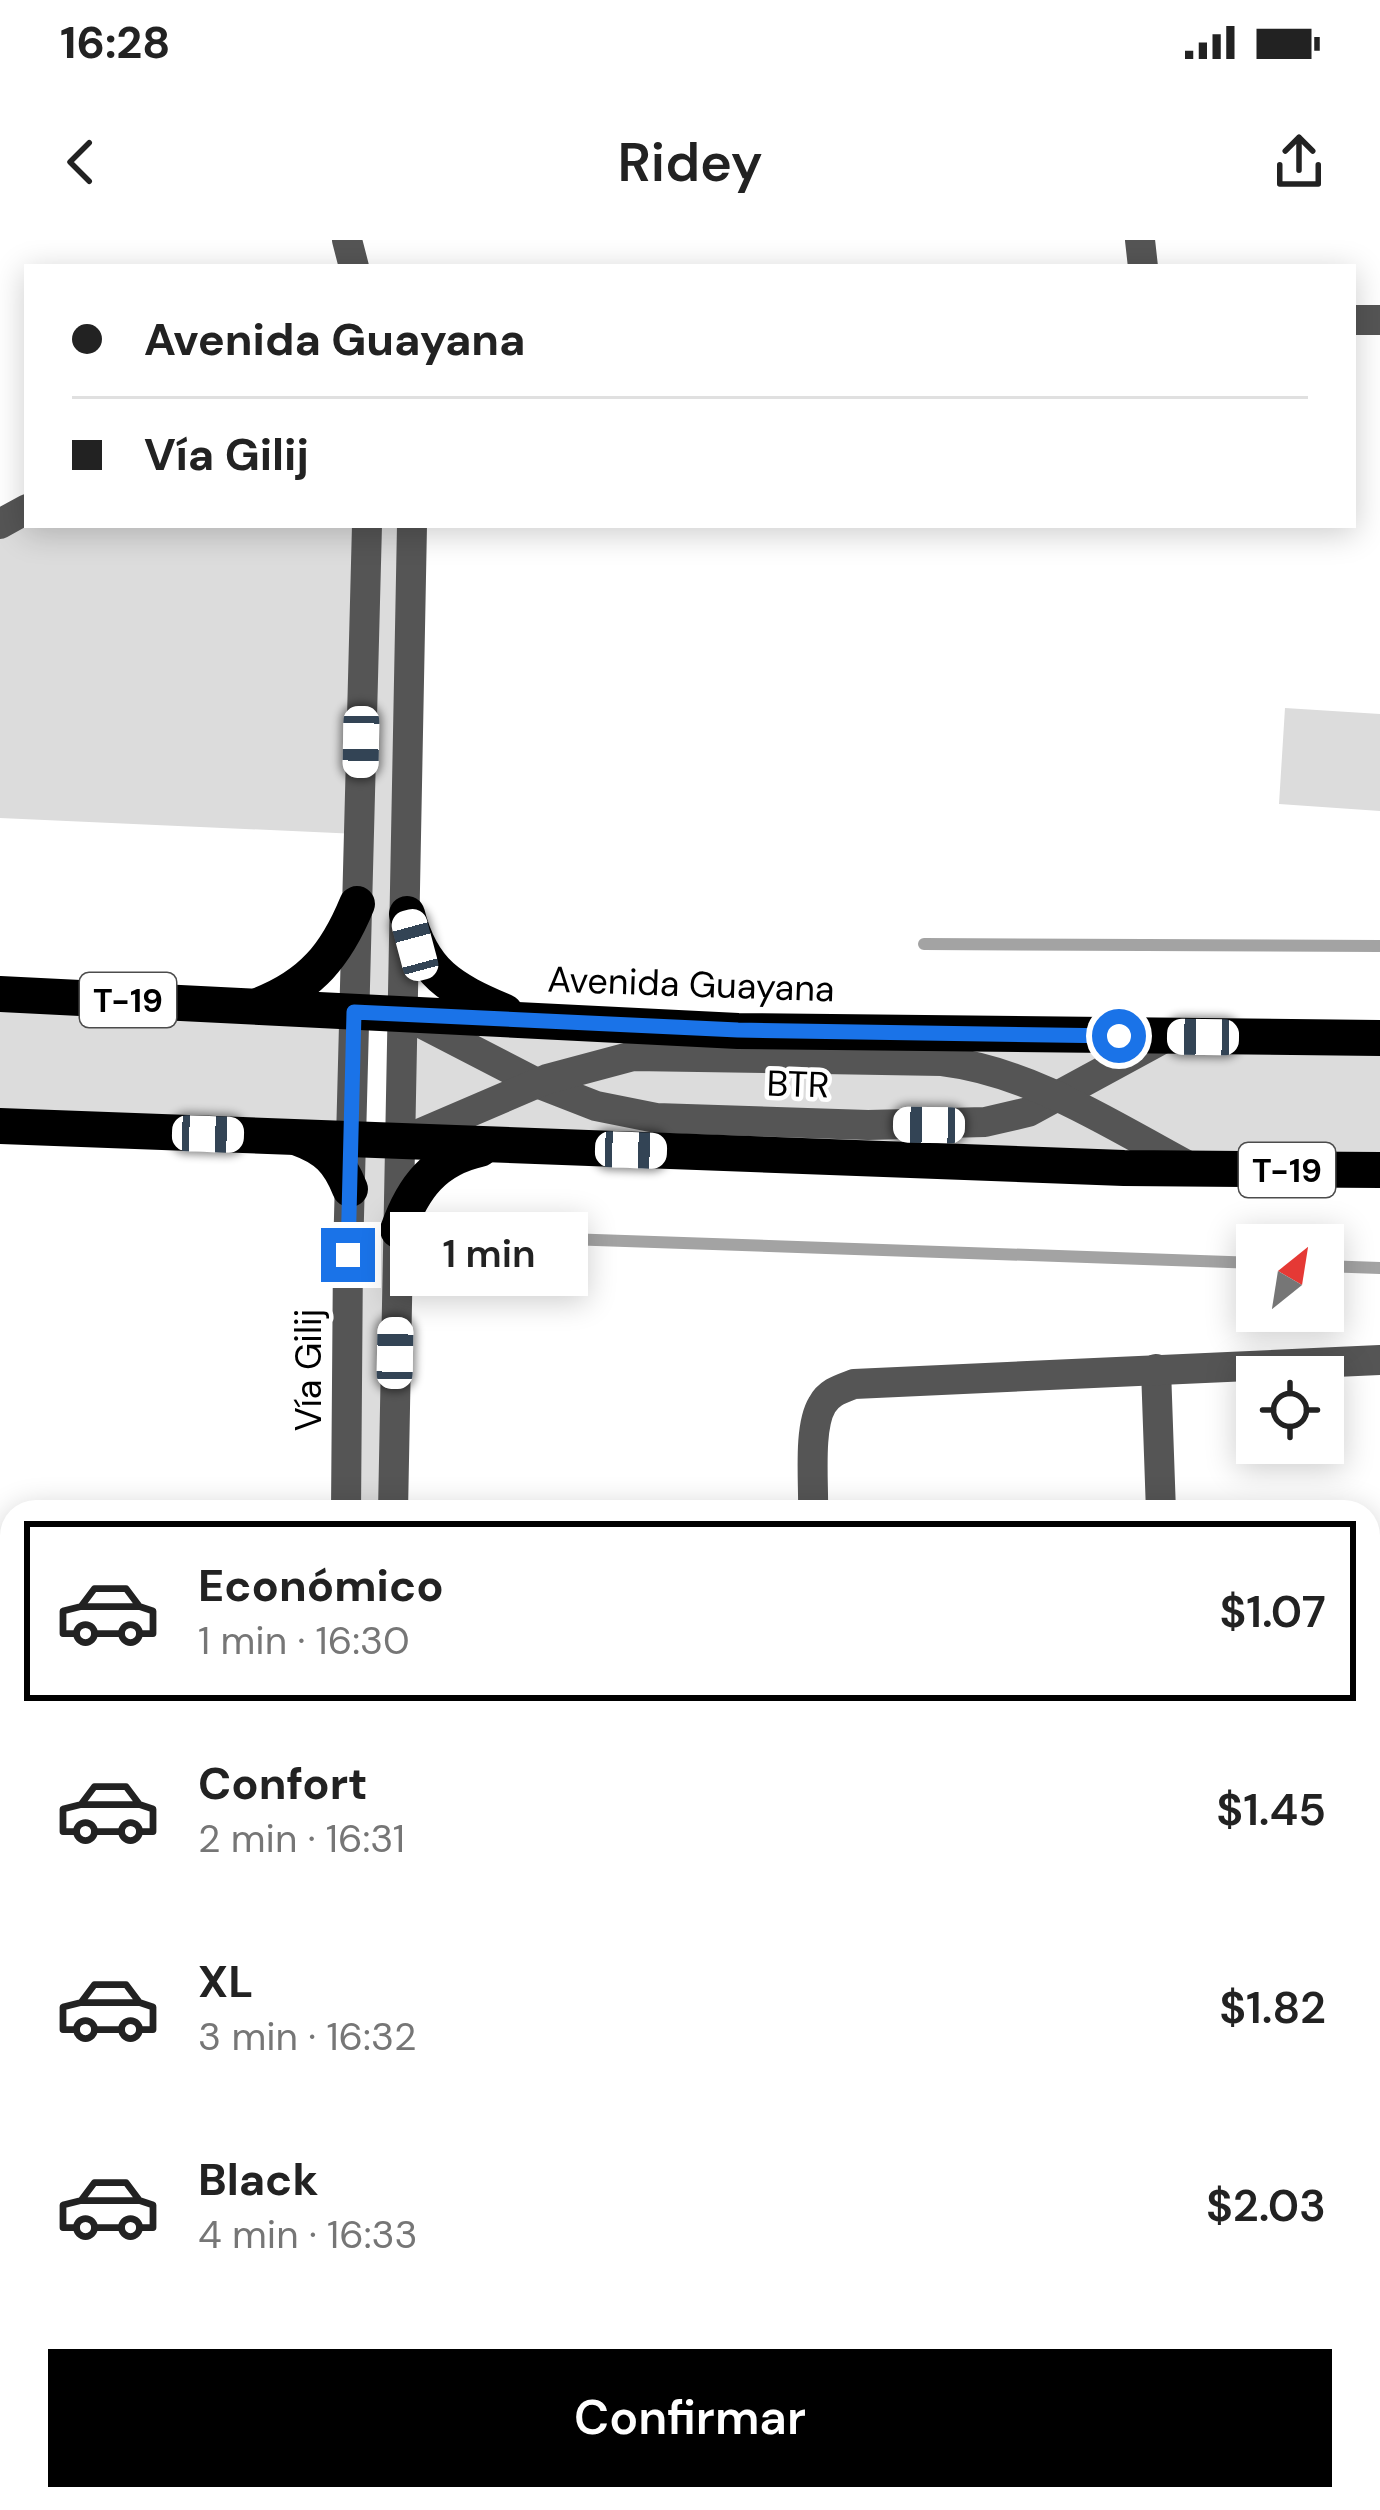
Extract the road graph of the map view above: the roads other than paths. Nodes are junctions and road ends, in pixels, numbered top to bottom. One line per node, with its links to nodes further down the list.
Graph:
1 (367, 528): 3 (street, Vía Gilij)
2 (412, 528): 4 (street)
3 (357, 904): 6 (highway, T-19); 7 (street, Vía Gilij)
4 (406, 914): 8 (street); 9 (highway)
5 (0, 994): 6 (highway, Avenida Guayana / T-19)
6 (256, 1006): 7 (highway, Avenida Guayana / T-19)
7 (354, 1012): 8 (highway, Avenida Guayana / T-19); 16 (street, Vía Gilij)
8 (404, 1014): 9 (highway, Avenida Guayana / T-19); 12 (street, BTR); 17 (street)
9 (525, 1020): 10 (highway, Avenida Guayana / T-19)
10 (1166, 1037): 11 (highway, Avenida Guayana / T-19); 13 (street, BTR)
11 (1380, 1038)
12 (537, 1083): 13 (street, BTR); 13 (street, BTR); 17 (street, BTR)
13 (1059, 1097): 19 (street, BTR)
14 (0, 1126): 15 (highway, T-19)
15 (295, 1137): 16 (highway, T-19); 21 (highway)
16 (351, 1139): 17 (highway, T-19); 21 (street, Vía Gilij)
17 (401, 1141): 18 (highway, T-19); 22 (street)
18 (501, 1145): 19 (highway, T-19); 22 (highway, T-19)
19 (1194, 1169): 20 (highway, T-19)
20 (1380, 1170)
21 (350, 1189): 25 (street, Vía Gilij)
22 (398, 1230): 26 (street)
23 (1380, 1360): 24 (street)
24 (1156, 1369): 27 (street); 28 (street)
25 (346, 1500)
26 (393, 1500)
27 (813, 1500)
28 (1161, 1500)

